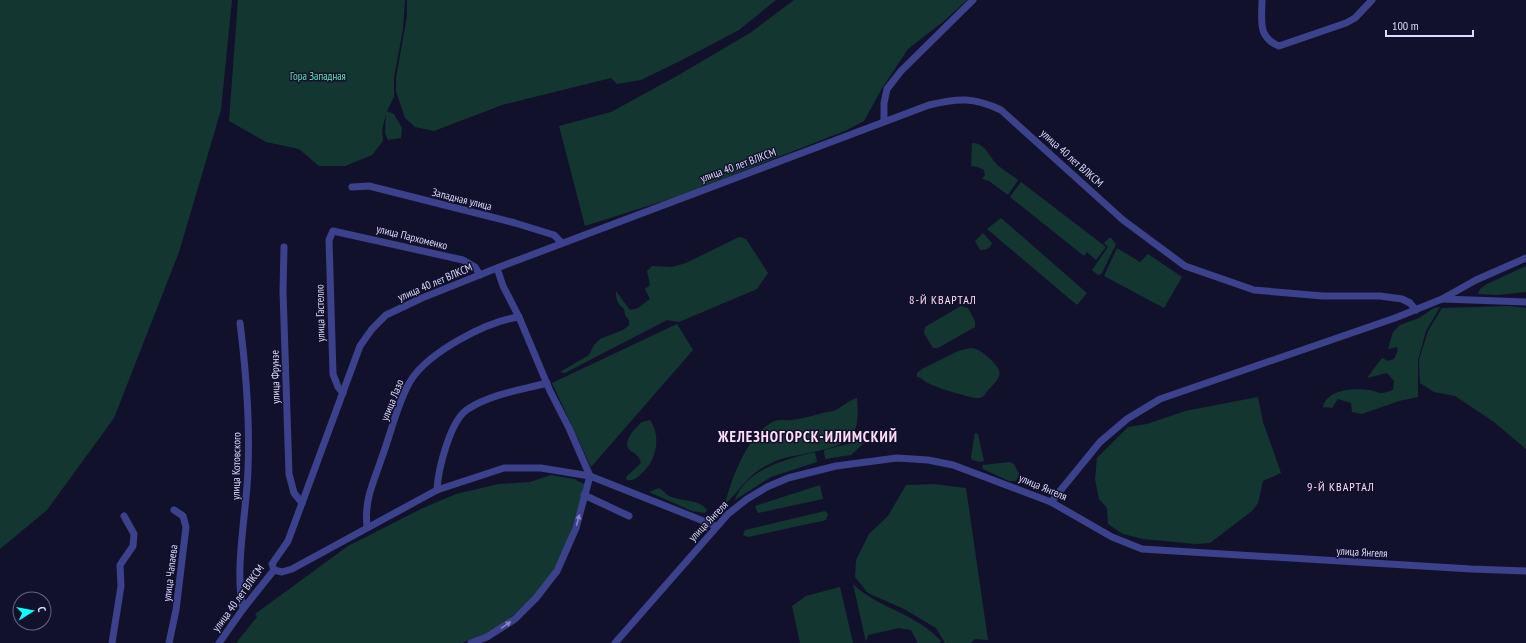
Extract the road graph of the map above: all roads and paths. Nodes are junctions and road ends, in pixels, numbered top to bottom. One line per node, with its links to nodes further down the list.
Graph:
1 (973, 0): 4 (street)
2 (1262, 0): 3 (street)
3 (1372, 0)
4 (884, 121): 7 (street, улица 40 лет ВЛКСМ); 14 (street, улица 40 лет ВЛКСМ)
5 (352, 187): 7 (street, Западная улица)
6 (333, 231): 11 (street, улица Пархоменко); 18 (street, улица Гастелло)
7 (562, 243): 10 (street, улица 40 лет ВЛКСМ)
8 (284, 247): 23 (street, улица Фрунзе)
9 (1526, 258): 12 (street)
10 (498, 268): 11 (street, улица 40 лет ВЛКСМ); 15 (street)
11 (480, 274): 18 (street, улица 40 лет ВЛКСМ)
12 (1442, 299): 13 (street); 14 (street)
13 (1526, 302)
14 (1416, 310): 22 (street)
15 (519, 317): 17 (street); 28 (street, улица Лазо)
16 (240, 323): 31 (street, улица Котовского)
17 (547, 383): 19 (street); 20 (street)
18 (343, 393): 23 (street, улица 40 лет ВЛКСМ)
19 (590, 476): 20 (street); 21 (street); 27 (street)
20 (437, 490): 28 (street)
21 (584, 495): 26 (street); 35 (street, one-way to 21)
22 (1051, 502): 27 (street, улица Янгеля); 30 (street, улица Янгеля)
23 (302, 503): 29 (street, улица 40 лет ВЛКСМ)
24 (174, 510): 33 (street, улица Чапаева)
25 (124, 516): 32 (street)
26 (629, 516)
27 (716, 526): 36 (street, улица Янгеля)
28 (367, 527): 29 (street)
29 (274, 570): 31 (street, улица 40 лет ВЛКСМ)
30 (1526, 571)
31 (243, 609): 34 (street, улица 40 лет ВЛКСМ)
32 (112, 643)
33 (169, 643)
34 (219, 643)
35 (472, 643)
36 (615, 643)

